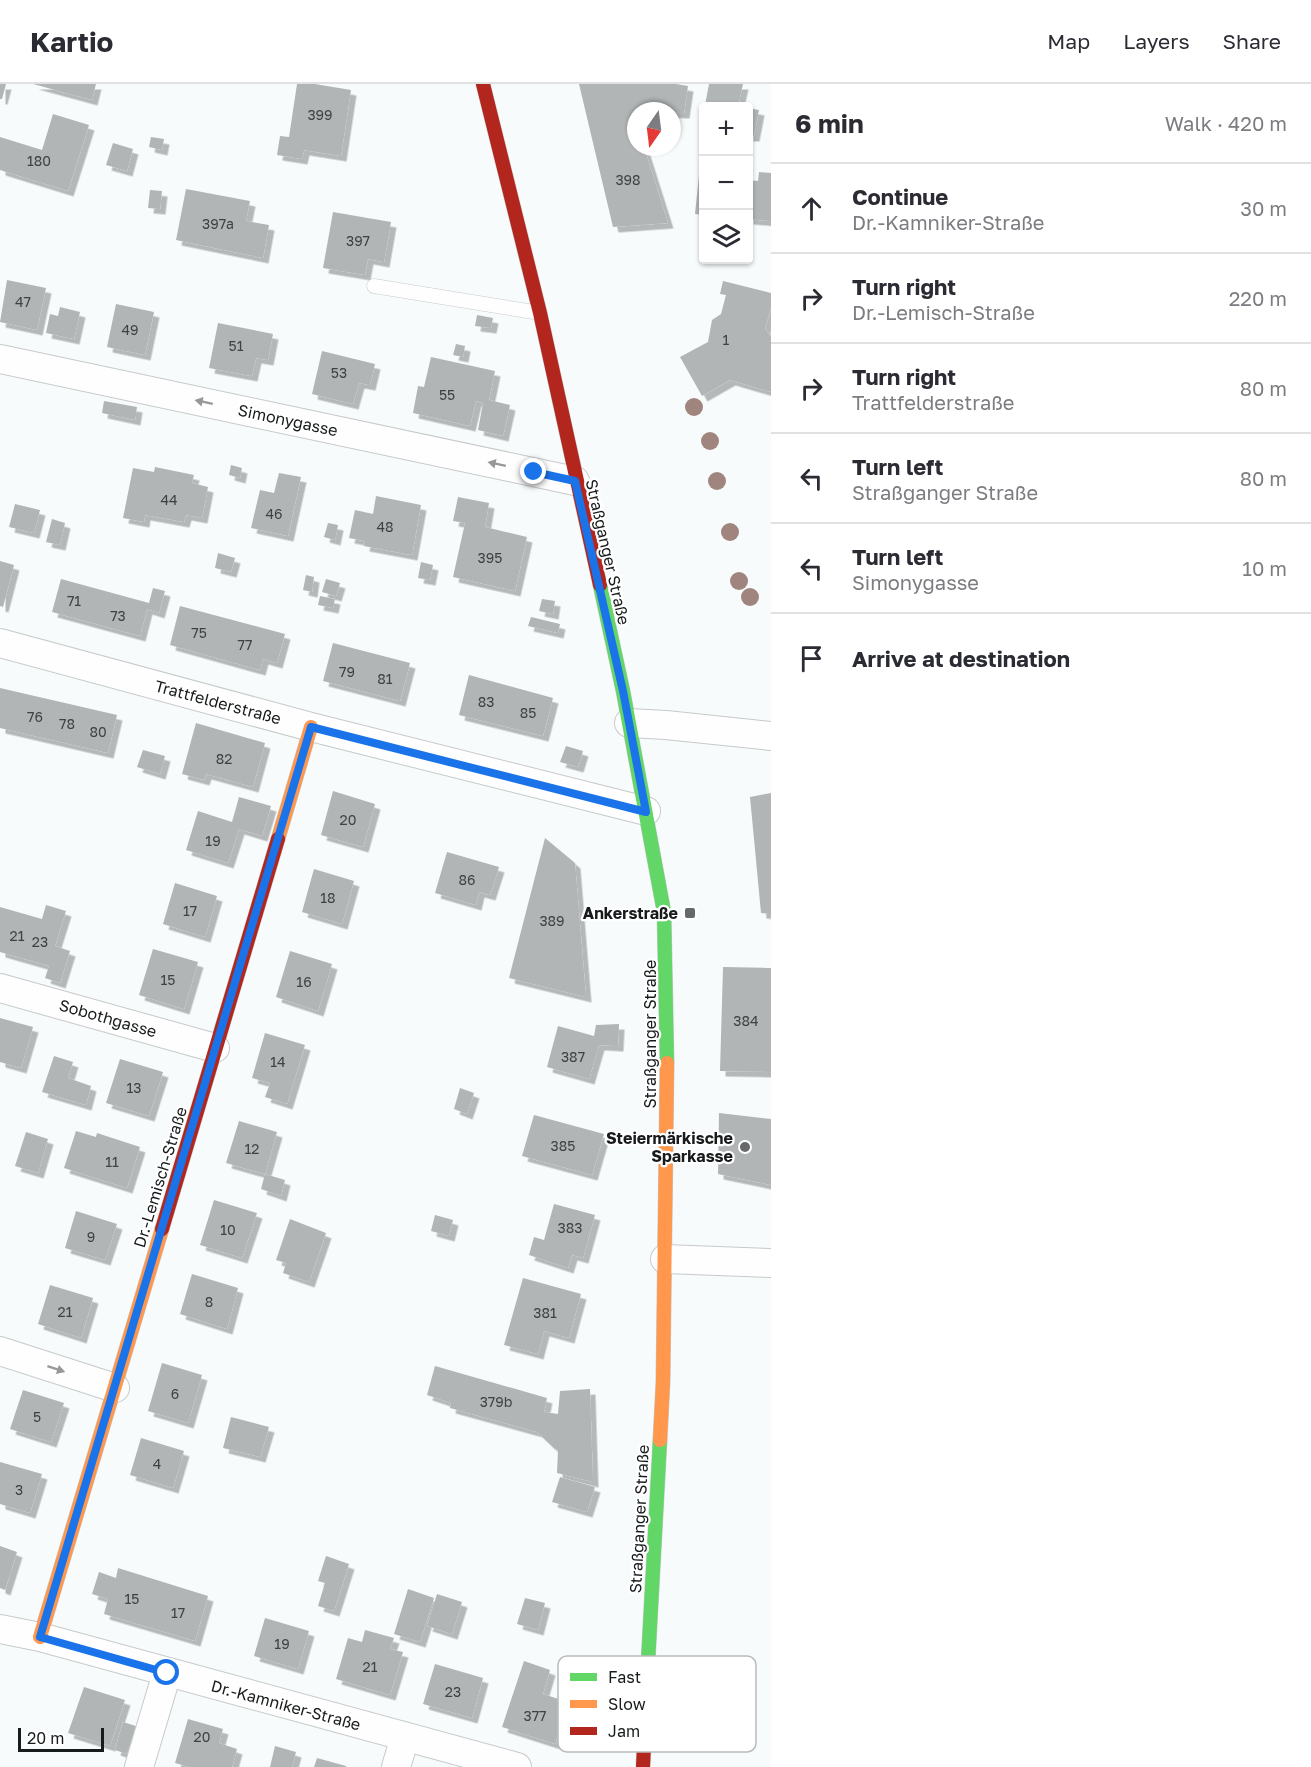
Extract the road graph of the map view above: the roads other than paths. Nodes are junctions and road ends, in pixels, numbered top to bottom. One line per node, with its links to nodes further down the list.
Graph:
1 (483, 84): 3 (street, Straßganger Straße)
2 (374, 286): 3 (lane)
3 (540, 313): 5 (street, Straßganger Straße)
4 (0, 359): 5 (street, Simonygasse, one-way to 4)
5 (575, 481): 7 (street, Straßganger Straße)
6 (0, 643): 8 (street, Trattfelderstraße)
7 (629, 723): 9 (street); 10 (street, Straßganger Straße)
8 (311, 727): 10 (street, Trattfelderstraße); 12 (street, Dr.-Lemisch-Straße)
9 (771, 736)
10 (646, 812): 13 (street, Straßganger Straße)
11 (0, 988): 12 (street, Sobothgasse)
12 (215, 1048): 16 (street, Dr.-Lemisch-Straße)
13 (665, 1259): 14 (street); 19 (street, Straßganger Straße)
14 (771, 1263)
15 (0, 1352): 16 (street, one-way to 16)
16 (115, 1388): 18 (street, Dr.-Lemisch-Straße)
17 (0, 1629): 18 (street, Dr.-Kamniker-Straße)
18 (40, 1637): 20 (street, Dr.-Kamniker-Straße)
19 (649, 1656)
20 (167, 1673): 21 (street, Dr.-Kamniker-Straße); 23 (street)
21 (405, 1737): 24 (street); 25 (street, Dr.-Kamniker-Straße)
22 (644, 1752): 26 (street, Straßganger Straße)
23 (139, 1767)
24 (396, 1767)
25 (517, 1767)
26 (643, 1767)

